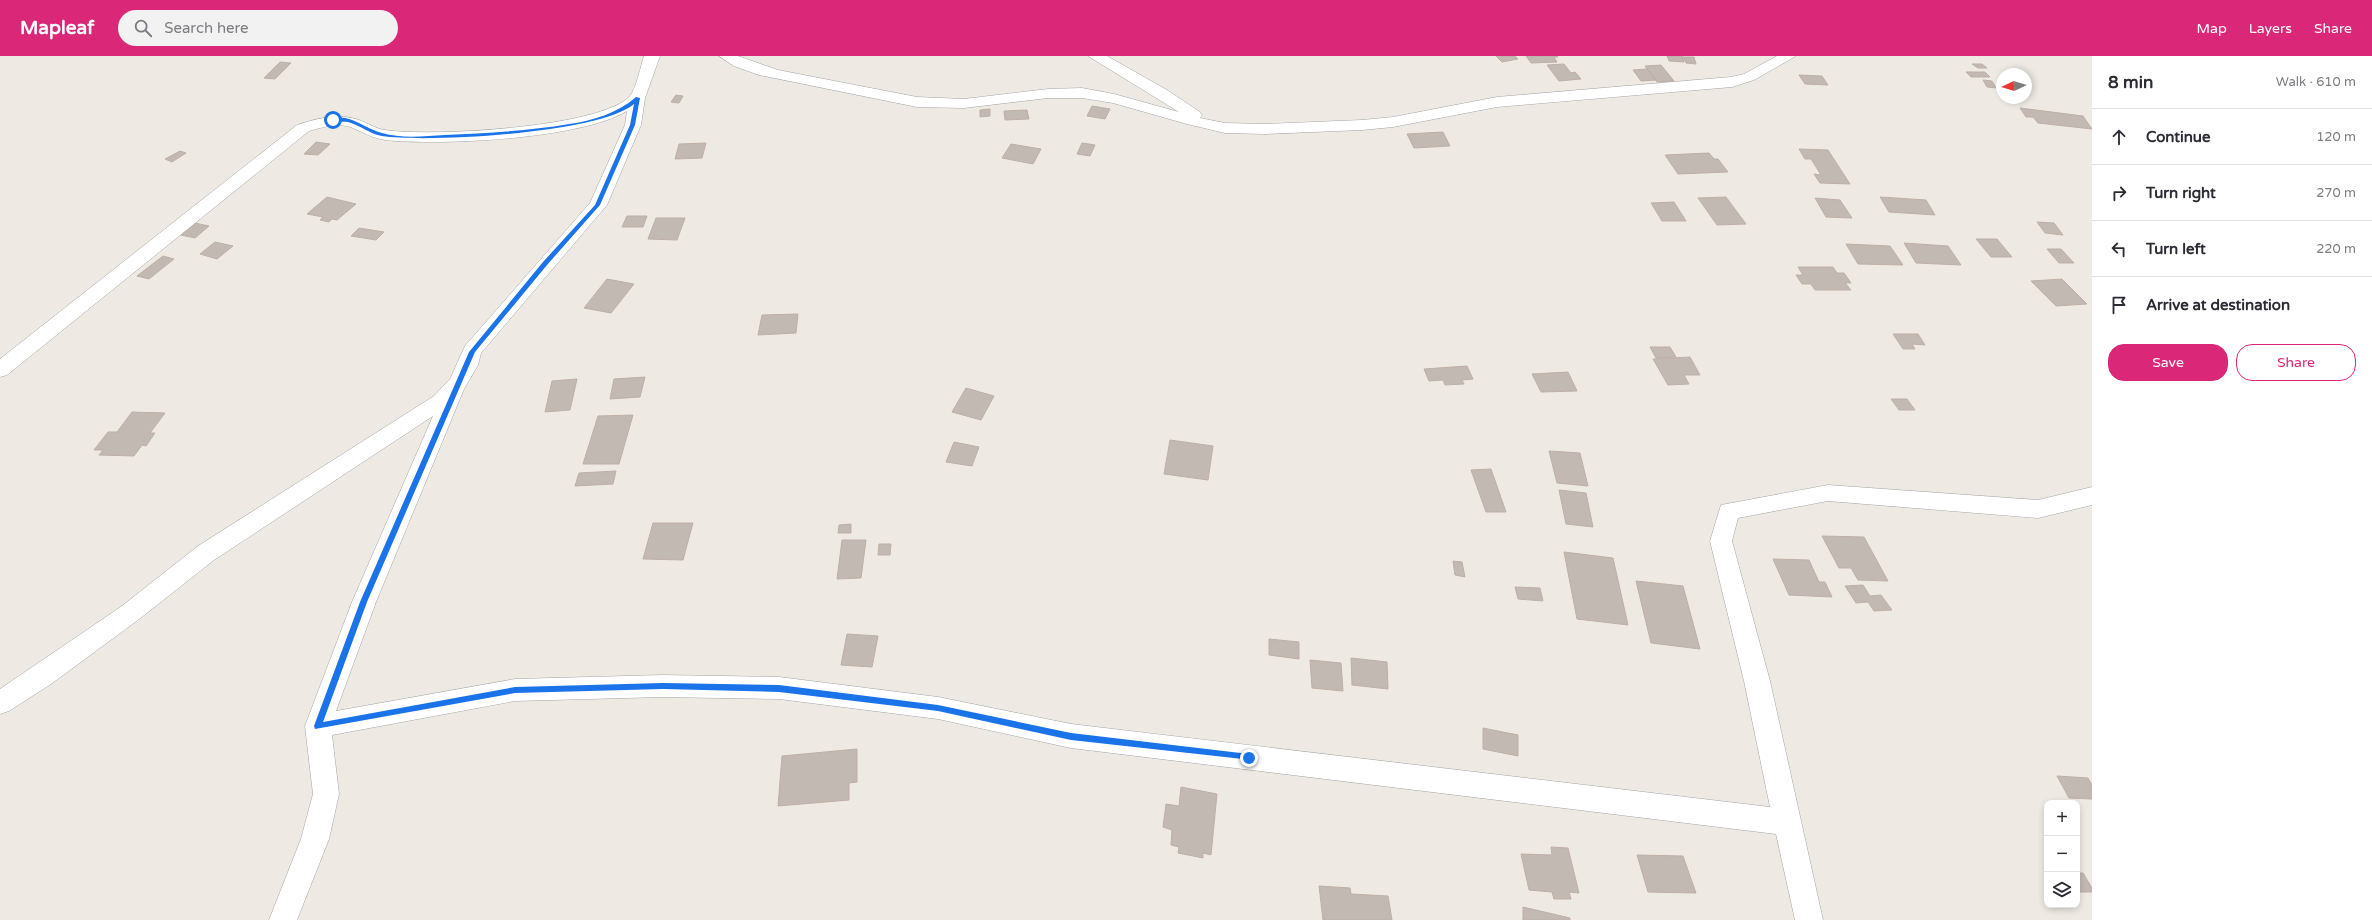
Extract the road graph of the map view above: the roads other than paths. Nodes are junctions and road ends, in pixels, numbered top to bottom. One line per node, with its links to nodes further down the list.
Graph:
1 (652, 56): 5 (street)
2 (727, 56): 6 (street)
3 (1096, 56): 6 (street)
4 (1788, 56): 6 (street)
5 (637, 98): 7 (street); 8 (street)
6 (1208, 125)
7 (0, 370)
8 (457, 384): 10 (street); 11 (street)
9 (2092, 496): 12 (street)
10 (0, 703)
11 (318, 726): 12 (street); 13 (street)
12 (1787, 822): 14 (street)
13 (283, 920)
14 (1809, 920)

